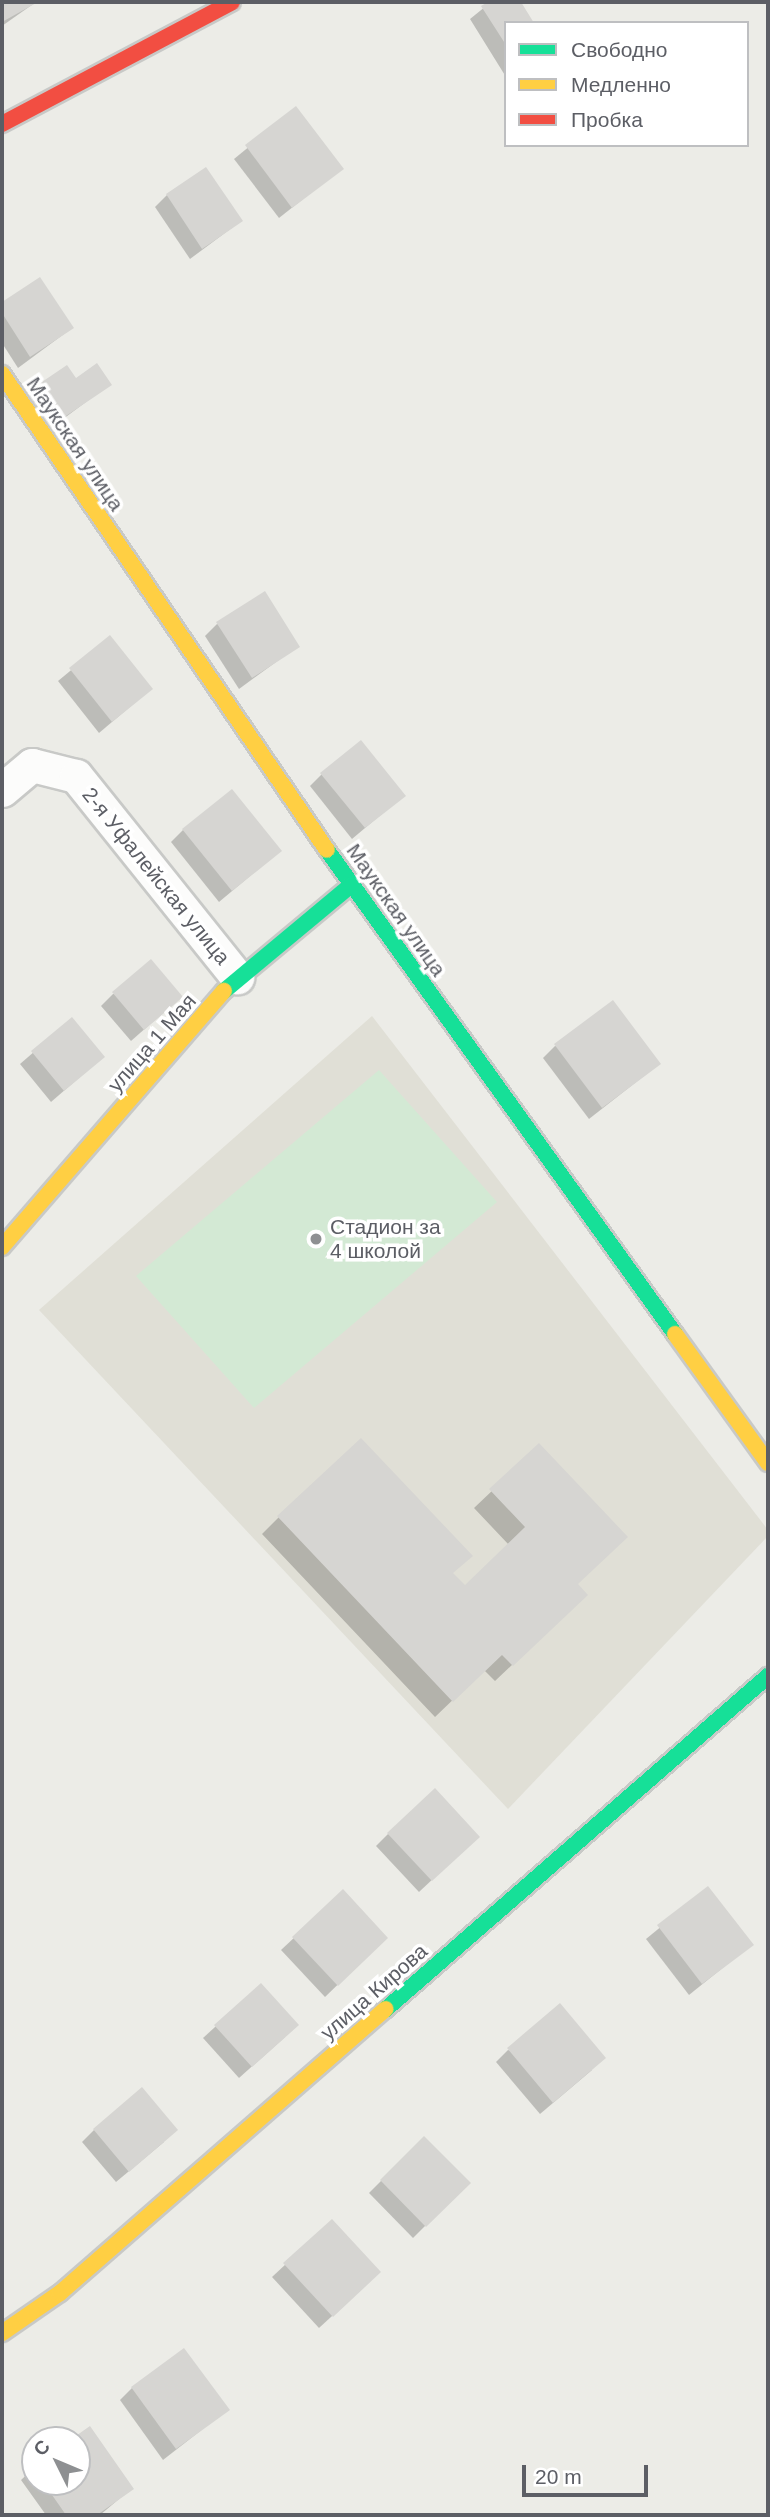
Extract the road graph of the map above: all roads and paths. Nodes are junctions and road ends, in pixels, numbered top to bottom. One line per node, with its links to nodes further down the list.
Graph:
1 (232, 2): 2 (street)
2 (2, 124)
3 (2, 374): 5 (street, Маукская улица)
4 (2, 790): 6 (street, 2-я Уфалейская улица)
5 (351, 885): 6 (street, улица 1 Мая); 8 (street, Маукская улица)
6 (237, 977): 7 (street, улица 1 Мая)
7 (2, 1247)
8 (768, 1463)
9 (768, 1676): 10 (street, улица Кирова)
10 (2, 2333)

